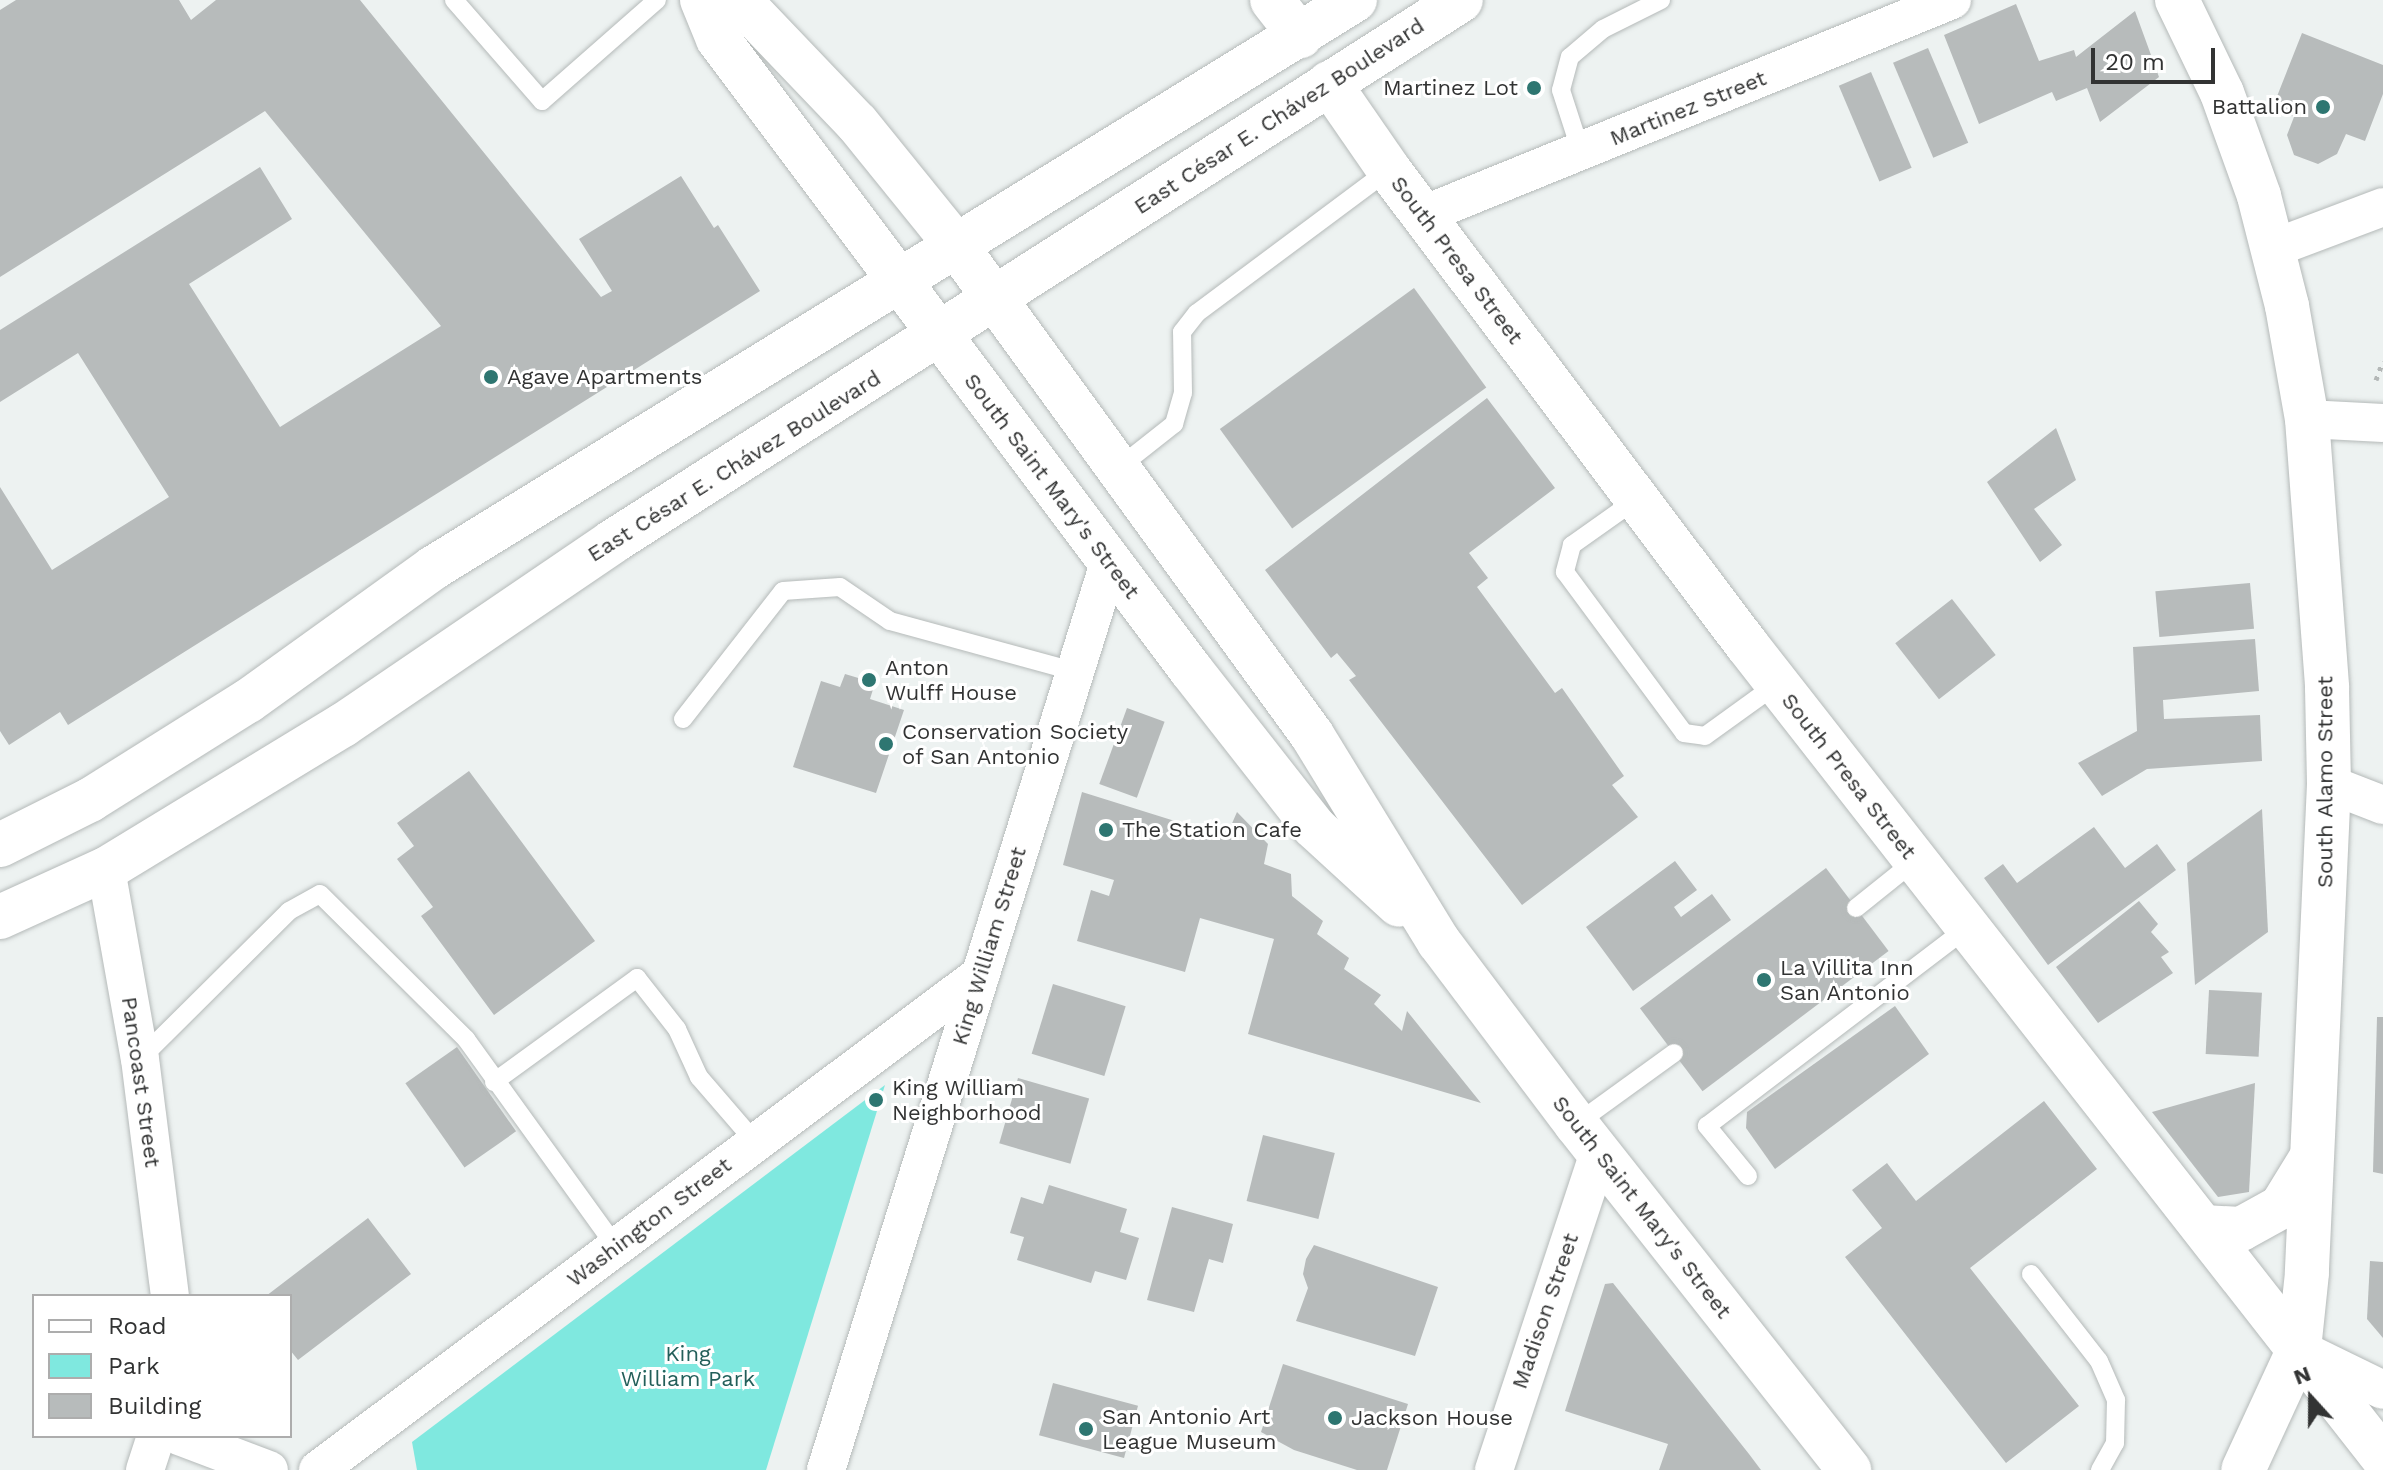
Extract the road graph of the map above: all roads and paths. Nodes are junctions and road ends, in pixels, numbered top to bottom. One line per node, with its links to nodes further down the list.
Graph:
1 (454, 0): 2 (lane)
2 (657, 0)
3 (702, 0): 21 (main road, South Saint Mary's Street)
4 (727, 0): 19 (main road, South Saint Mary's Street)
5 (1272, 0): 12 (main road)
6 (1355, 0): 12 (main road)
7 (1461, 0): 13 (main road, East César E. Chávez Boulevard)
8 (1661, 0): 15 (lane)
9 (1952, 0): 15 (street, Martinez Street)
10 (2177, 0): 14 (main road, South Alamo Street)
11 (2211, 0): 14 (main road, South Alamo Street)
12 (1300, 36): 19 (main road)
13 (1329, 83): 16 (main road, South Presa Street); 22 (main road, East César E. Chávez Boulevard)
14 (2222, 93): 20 (main road, South Alamo Street)
15 (1581, 152): 18 (street, Martinez Street)
16 (1389, 170): 18 (main road, South Presa Street); 28 (lane)
17 (2383, 207): 20 (street)
18 (1423, 215): 29 (main road, South Presa Street)
19 (955, 244): 21 (main road); 22 (main road, South Saint Mary's Street)
20 (2274, 248): 26 (main road, South Alamo Street)
21 (897, 279): 23 (main road, South Saint Mary's Street); 35 (main road)
22 (996, 299): 23 (main road, East César E. Chávez Boulevard); 28 (main road, South Saint Mary's Street)
23 (937, 336): 30 (main road, South Saint Mary's Street); 39 (main road, East César E. Chávez Boulevard)
24 (2383, 361): 25 (path)
25 (2376, 380)
26 (2307, 419): 27 (street); 34 (main road, South Alamo Street)
27 (2383, 423)
28 (1117, 469): 43 (main road, South Saint Mary's Street)
29 (1637, 499): 32 (main road, South Presa Street); 32 (lane)
30 (1110, 560): 31 (street, King William Street); 43 (main road, South Saint Mary's Street)
31 (1076, 672): 33 (lane); 44 (street, King William Street)
32 (1777, 684): 38 (main road, South Presa Street)
33 (683, 719)
34 (2329, 784): 36 (street); 50 (main road, South Alamo Street)
35 (90, 800): 37 (main road); 39 (main road)
36 (2383, 805)
37 (0, 845)
38 (1916, 860): 40 (lane); 42 (main road, South Presa Street)
39 (106, 869): 41 (main road, East César E. Chávez Boulevard); 46 (street, Pancoast Street)
40 (1856, 908)
41 (0, 917)
42 (1968, 927): 51 (lane); 52 (main road, South Presa Street)
43 (1439, 942): 48 (main road, South Saint Mary's Street)
44 (980, 975): 49 (street, Washington Street); 64 (street, King William Street)
45 (1674, 1053): 48 (lane)
46 (140, 1059): 47 (lane); 55 (street, Pancoast Street)
47 (494, 1082): 49 (lane); 53 (lane)
48 (1587, 1138): 65 (street, Madison Street); 66 (main road, South Saint Mary's Street)
49 (756, 1143): 53 (street, Washington Street)
50 (2313, 1156): 52 (main road); 56 (main road, South Alamo Street)
51 (1748, 1176)
52 (2203, 1227): 56 (main road, South Presa Street)
53 (616, 1247): 63 (street, Washington Street)
54 (2031, 1274): 67 (lane)
55 (170, 1294)
56 (2299, 1349): 57 (street); 60 (main road, South Presa Street); 68 (main road, South Alamo Street)
57 (2383, 1390)
58 (155, 1438): 61 (street)
59 (184, 1438): 62 (street)
60 (2383, 1458)
61 (145, 1470)
62 (269, 1470)
63 (318, 1470)
64 (826, 1470)
65 (1494, 1470)
66 (1849, 1470)
67 (2100, 1470)
68 (2243, 1470)

